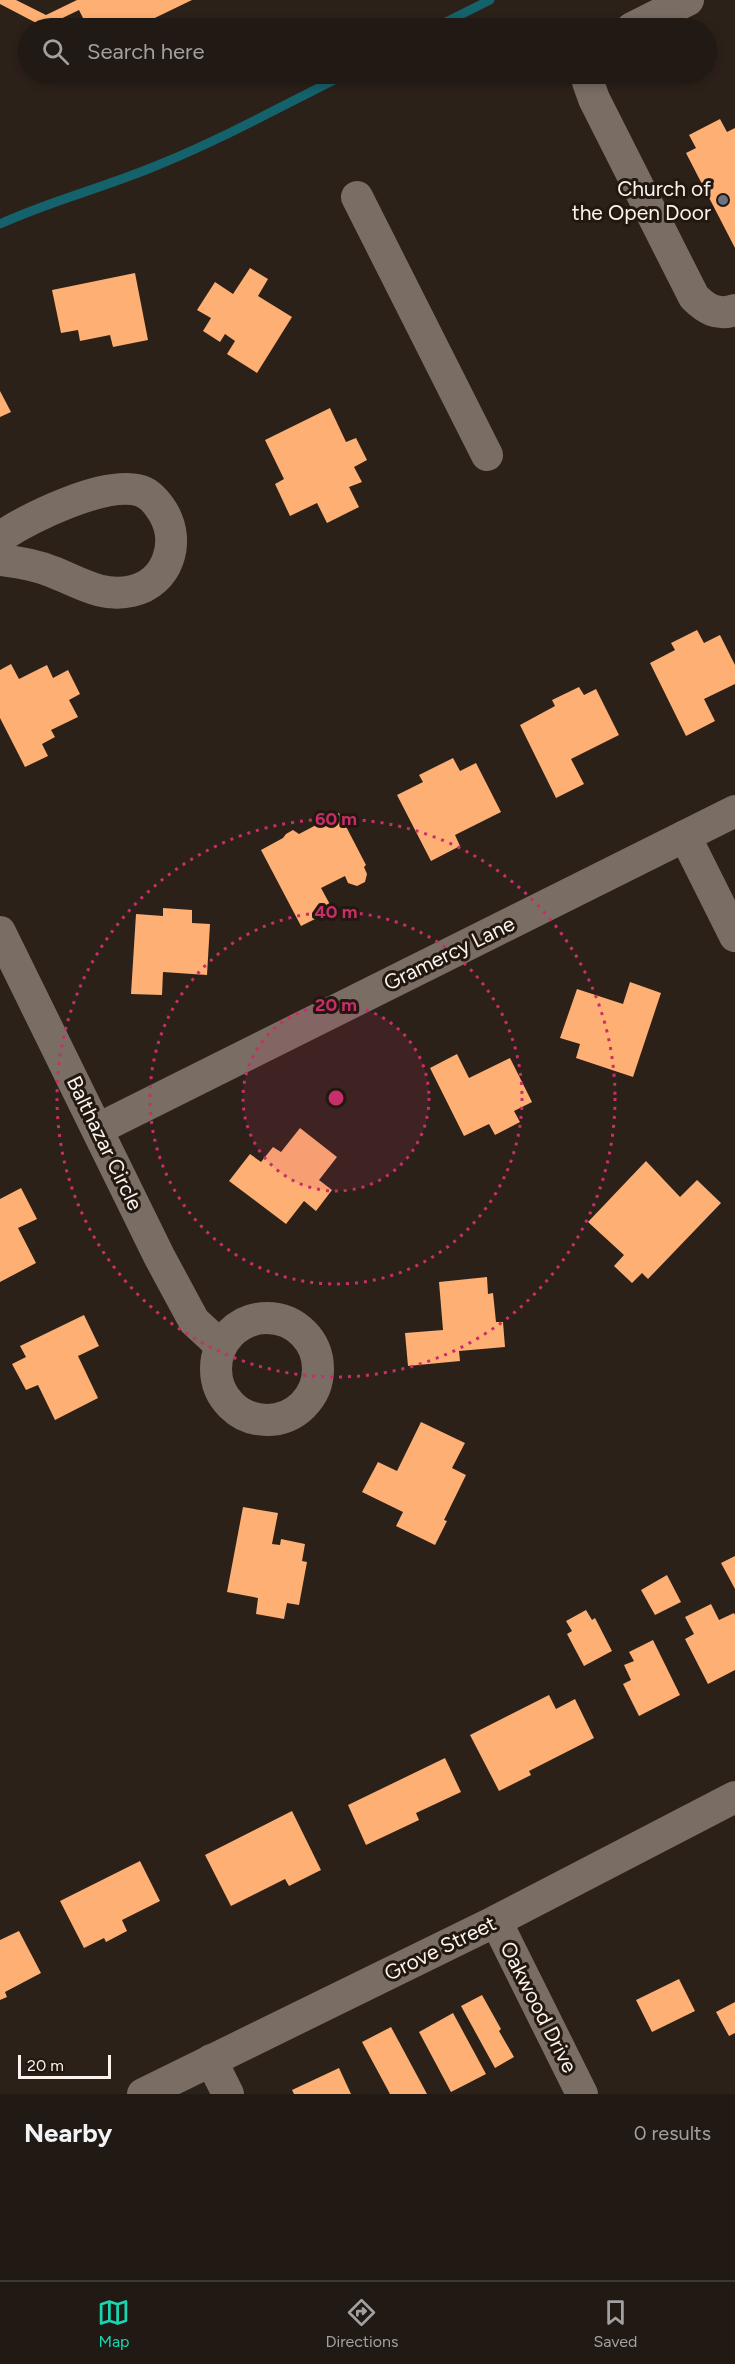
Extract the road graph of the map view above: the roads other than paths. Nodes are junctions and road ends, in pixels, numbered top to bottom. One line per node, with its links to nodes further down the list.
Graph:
1 (688, 0): 2 (street)
2 (652, 18)
3 (589, 84): 5 (street)
4 (357, 197): 6 (street)
5 (735, 310)
6 (488, 455)
7 (0, 537): 8 (street)
8 (0, 560)
9 (735, 810): 10 (street, Gramercy Lane)
10 (685, 836): 12 (street); 13 (street, Gramercy Lane)
11 (0, 932): 13 (street, Balthazar Circle)
12 (735, 936)
13 (98, 1129): 14 (street, Balthazar Circle)
14 (221, 1346)
15 (735, 1797): 16 (street, Grove Street)
16 (496, 1921): 17 (street, Grove Street); 20 (street, Oakwood Drive)
17 (212, 2061): 18 (street, Grove Street); 19 (street)
18 (143, 2094)
19 (228, 2094)
20 (582, 2094)

